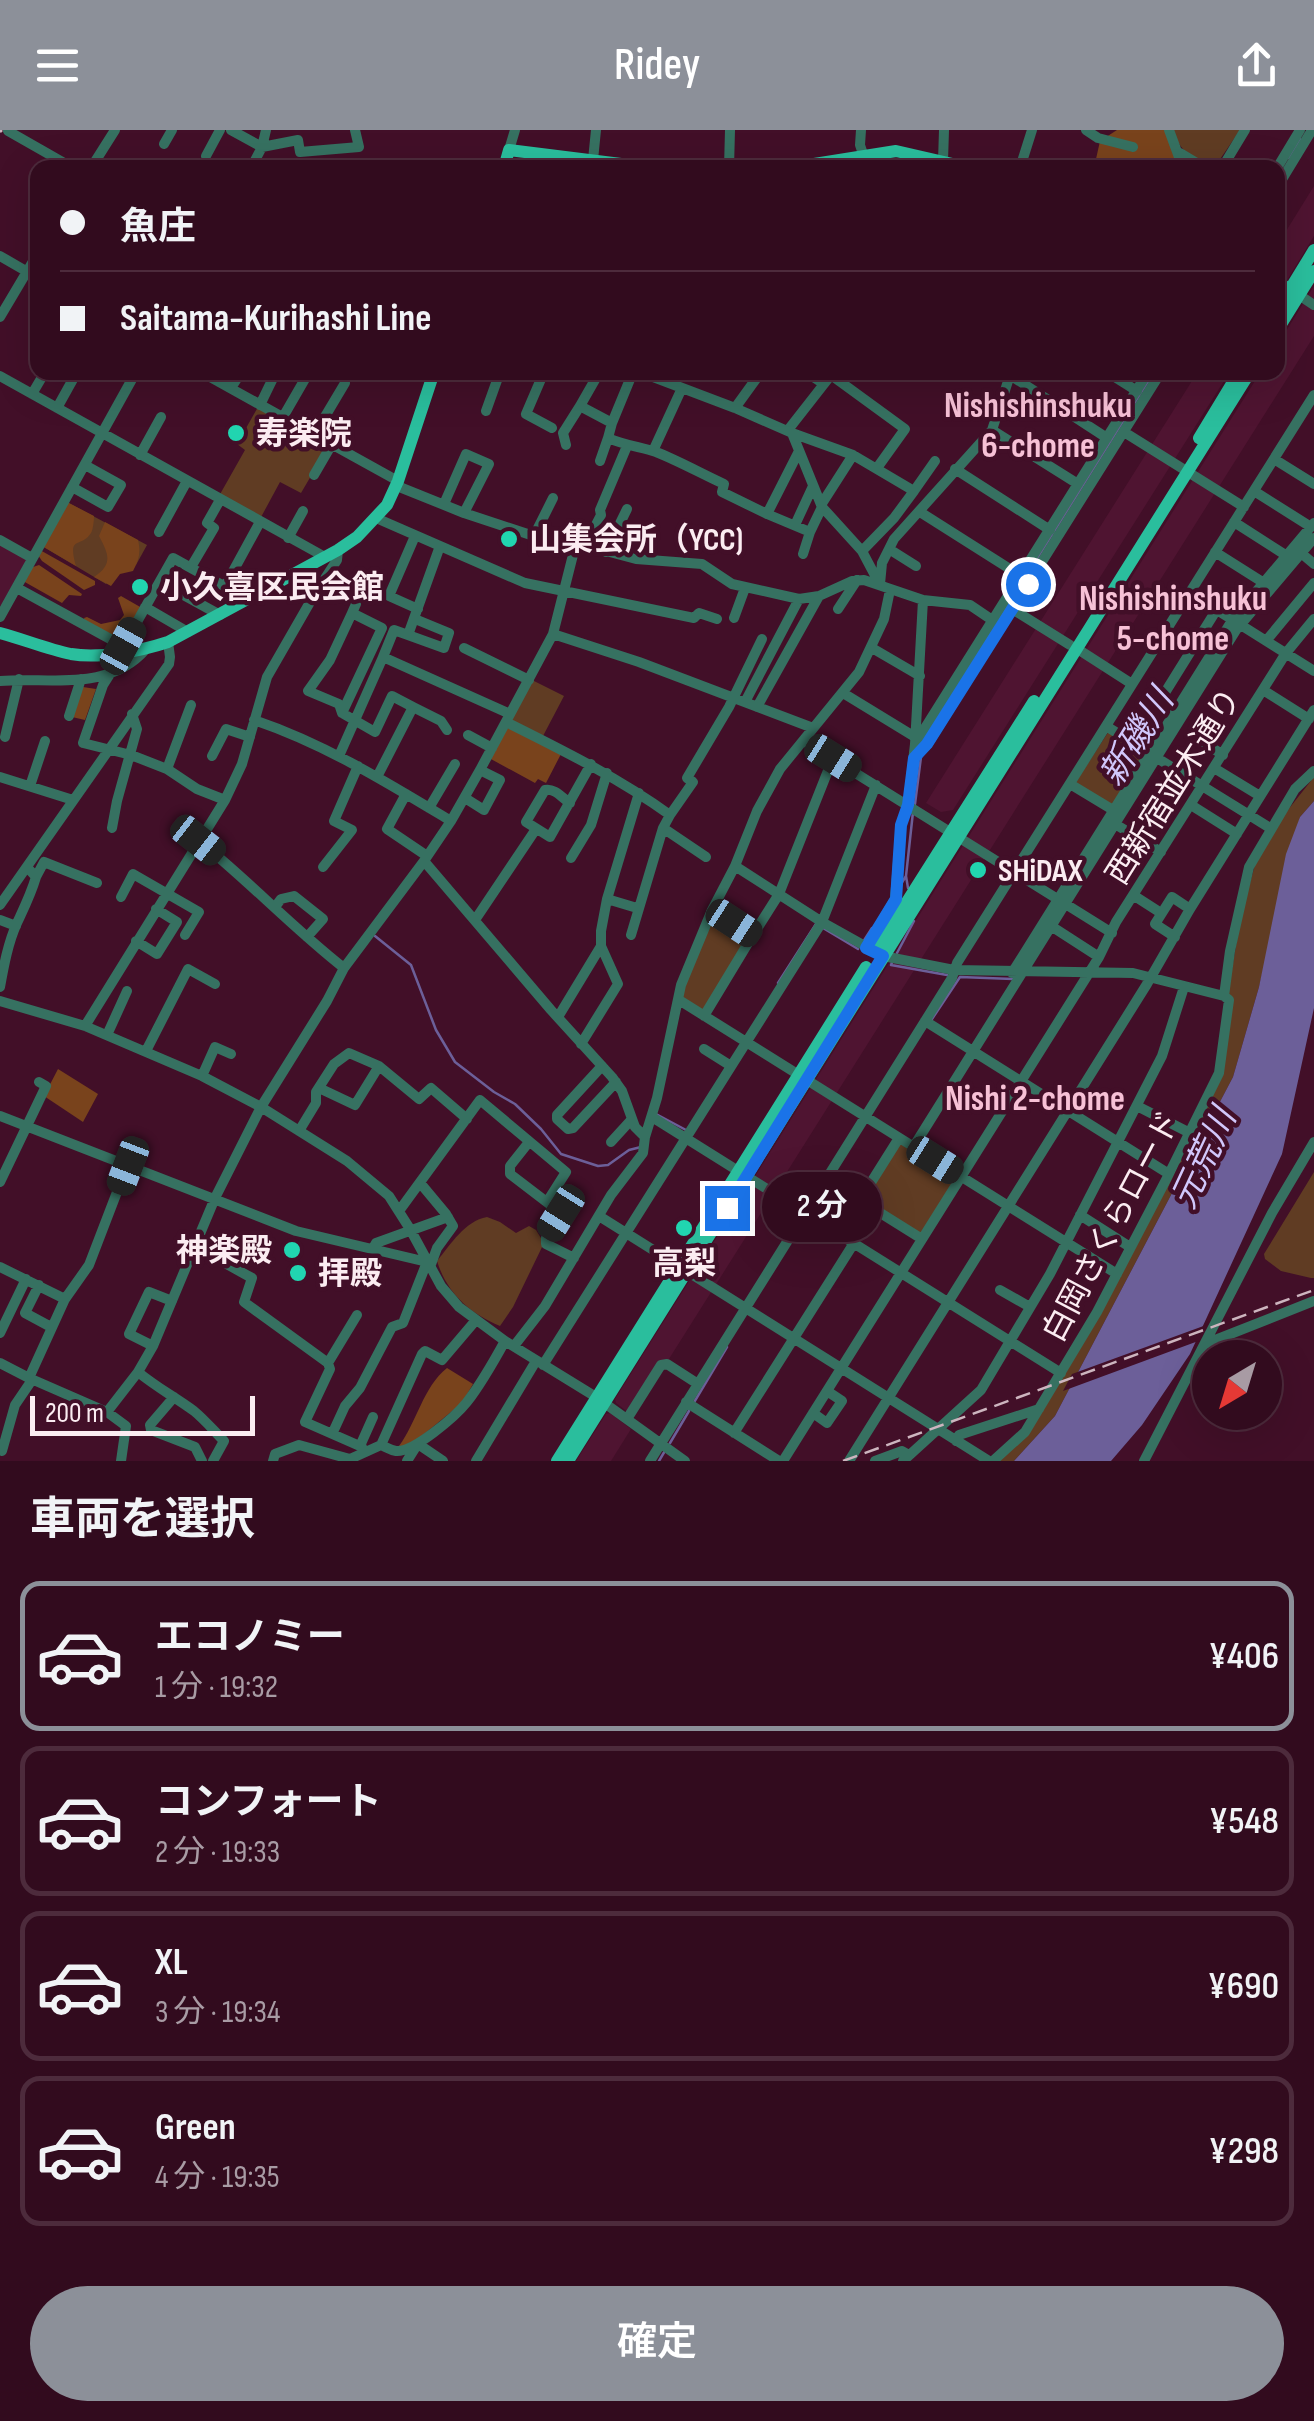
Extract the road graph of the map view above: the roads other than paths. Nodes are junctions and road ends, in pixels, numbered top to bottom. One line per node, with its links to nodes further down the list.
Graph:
1 (9, 130): 19 (street); 27 (street)
2 (115, 130): 28 (street)
3 (172, 130): 20 (street)
4 (220, 130): 25 (street)
5 (231, 130): 21 (street)
6 (266, 130): 21 (street)
7 (355, 130): 21 (street)
8 (515, 130): 23 (street)
9 (596, 130): 31 (street)
10 (730, 130): 32 (street)
11 (860, 130): 26 (street)
12 (944, 130): 34 (street)
13 (1032, 130): 35 (street)
14 (1086, 130): 22 (street)
15 (1169, 130): 24 (street)
16 (1245, 130): 38 (street)
17 (1300, 130): 39 (street)
18 (1312, 130): 40 (street)
19 (0, 138)
20 (164, 144)
21 (262, 147): 29 (street)
22 (1133, 147)
23 (509, 150): 30 (main road); 31 (main road)
24 (1179, 152): 36 (street); 37 (street)
25 (206, 156)
26 (859, 159): 33 (main road)
27 (60, 160)
28 (96, 160)
29 (255, 160)
30 (506, 160)
31 (593, 160)
32 (729, 160)
33 (938, 160)
34 (943, 160)
35 (1023, 160)
36 (1181, 160)
37 (1192, 160)
38 (1227, 160)
39 (1282, 160)
40 (1285, 174)
41 (1314, 250): 47 (main road)
42 (0, 256): 44 (street)
43 (30, 265): 44 (street)
44 (26, 271): 46 (street); 49 (street)
45 (1314, 271): 47 (main road)
46 (30, 273)
47 (1289, 289): 48 (street)
48 (1314, 305)
49 (0, 317)
50 (0, 376): 80 (street)
51 (40, 380): 80 (street)
52 (73, 380): 84 (street)
53 (132, 380): 94 (street)
54 (222, 380): 77 (street)
55 (236, 380): 77 (street)
56 (272, 380): 82 (street)
57 (304, 380): 88 (street)
58 (431, 380): 114 (main road)
59 (497, 380): 86 (street)
60 (541, 380): 90 (street)
61 (594, 380): 83 (street)
62 (638, 380): 89 (street)
63 (661, 380): 78 (street)
64 (755, 380): 85 (street)
65 (818, 380): 76 (street)
66 (827, 380): 76 (street)
67 (838, 380): 109 (street)
68 (1006, 380): 91 (street)
69 (1015, 380): 97 (street)
70 (1120, 380): 79 (street)
71 (1143, 380): 79 (street)
72 (1156, 380): 93 (street)
73 (1234, 380): 111 (main road)
74 (1245, 380): 111 (main road)
75 (345, 382): 95 (street)
76 (824, 384): 92 (street)
77 (231, 388): 82 (street)
78 (682, 388): 85 (street); 101 (street)
79 (1137, 391): 97 (street)
80 (32, 394): 84 (street)
81 (1314, 395): 105 (street)
82 (260, 404): 88 (street)
83 (580, 406): 89 (street); 99 (street)
84 (57, 408): 94 (street)
85 (736, 408): 92 (street)
86 (486, 411)
87 (161, 417): 103 (street)
88 (283, 418): 95 (street)
89 (612, 423): 96 (street)
90 (552, 428)
91 (992, 430): 110 (street); 115 (street)
92 (790, 431): 102 (street); 104 (street)
93 (1124, 432): 111 (street); 175 (street)
94 (102, 433): 103 (street); 108 (street)
95 (314, 434): 98 (street)
96 (608, 438): 100 (street); 106 (street)
97 (1108, 438): 115 (street)
98 (332, 444): 112 (street); 114 (street)
99 (566, 444)
100 (627, 446): 101 (street); 143 (street)
101 (653, 451): 130 (street)
102 (798, 452): 117 (street); 130 (street)
103 (140, 454): 113 (street)
104 (853, 455): 109 (street); 124 (street)
105 (1274, 459): 116 (street); 120 (street)
106 (600, 461)
107 (935, 461): 119 (street)
108 (84, 465): 118 (street); 118 (street)
109 (877, 468): 119 (street)
110 (956, 470): 128 (street); 136 (street)
111 (1183, 470): 125 (street); 194 (main road)
112 (314, 475)
113 (188, 481): 122 (street); 137 (street)
114 (398, 483): 123 (street); 131 (main road)
115 (1078, 484): 136 (street)
116 (1314, 484)
117 (813, 486): 124 (street); 134 (street)
118 (72, 487): 154 (street)
119 (914, 491): 147 (street)
120 (1254, 491): 125 (street); 135 (street)
121 (553, 498): 140 (street)
122 (220, 500): 132 (street); 157 (street)
123 (444, 504): 129 (street); 129 (street)
124 (821, 506): 138 (street); 147 (street)
125 (1244, 506): 133 (street)
126 (627, 510): 148 (street)
127 (303, 511): 141 (street)
128 (920, 512): 145 (street); 158 (street)
129 (464, 513): 140 (street)
130 (767, 514): 134 (street)
131 (376, 518): 139 (street); 146 (main road)
132 (260, 522): 141 (street); 163 (street)
133 (1234, 522): 149 (street); 152 (street)
134 (795, 526): 138 (street)
135 (1313, 529): 150 (street); 152 (street)
136 (1050, 530): 158 (street)
137 (159, 532)
138 (810, 532): 151 (street)
139 (414, 536): 144 (street); 179 (street)
140 (534, 536): 143 (street)
141 (288, 538): 153 (street)
142 (0, 540): 154 (street)
143 (580, 545): 148 (street); 167 (street)
144 (440, 546): 167 (street); 179 (street)
145 (889, 549): 156 (street); 166 (street)
146 (338, 550): 153 (main road); 220 (street)
147 (862, 551): 166 (street)
148 (606, 552): 165 (street)
149 (1215, 552): 161 (street); 168 (street)
150 (1301, 553): 155 (street); 185 (street)
151 (803, 554)
152 (1287, 556): 161 (street)
153 (324, 557): 172 (main road)
154 (32, 558): 164 (street)
155 (1314, 564)
156 (916, 566)
157 (191, 567): 160 (street); 163 (street)
158 (1021, 576): 186 (street)
159 (857, 580): 166 (street); 170 (street); 177 (street)
160 (160, 582): 174 (street); 180 (street)
161 (1264, 583): 185 (street)
162 (1314, 583): 192 (street)
163 (224, 586): 172 (street)
164 (16, 588): 181 (street); 197 (street)
165 (745, 588): 171 (street); 183 (street)
166 (885, 588): 173 (street); 196 (street)
167 (564, 590): 182 (street); 189 (street)
168 (1190, 592): 176 (street); 208 (street)
169 (349, 596): 178 (street)
170 (819, 596): 171 (street); 213 (street)
171 (799, 599): 211 (street)
172 (248, 600): 180 (main road)
173 (923, 600): 186 (street); 203 (street)
174 (145, 608): 188 (street); 197 (street)
175 (1012, 609): 186 (street); 194 (street)
176 (1217, 609): 185 (street); 232 (street)
177 (838, 610)
178 (352, 613): 215 (street); 215 (street)
179 (416, 614): 190 (street); 190 (street)
180 (220, 615): 188 (main road)
181 (0, 617)
182 (718, 618)
183 (734, 618)
184 (1314, 619): 199 (street, 西新宿並木通り)
185 (1237, 622): 192 (street); 237 (street)
186 (997, 623): 229 (street); 241 (street)
187 (0, 632): 197 (main road)
188 (188, 632): 193 (main road)
189 (553, 634): 207 (street); 211 (street)
190 (408, 635): 200 (street)
191 (762, 639): 211 (street)
192 (1266, 641): 199 (street)
193 (168, 642): 198 (main road); 216 (street)
194 (1073, 646): 208 (street); 275 (main road)
195 (464, 648): 207 (street)
196 (872, 648): 203 (street); 210 (street)
197 (122, 649): 198 (main road)
198 (146, 649): 202 (street)
199 (1286, 653): 201 (street); 209 (street, 西新宿並木通り)
200 (383, 657): 219 (street); 221 (street)
201 (1314, 671)
202 (110, 674): 204 (street); 234 (street)
203 (920, 676): 229 (street)
204 (81, 678): 205 (street); 218 (street)
205 (19, 679): 206 (street); 226 (street)
206 (0, 680)
207 (528, 680): 219 (street)
208 (1132, 684): 222 (street)
209 (1263, 690): 217 (street); 235 (street, 西新宿並木通り)
210 (843, 692): 223 (street); 229 (street)
211 (739, 700): 213 (street); 267 (street)
212 (191, 705): 246 (street)
213 (757, 706): 223 (street)
214 (413, 707): 221 (street); 224 (street); 250 (street)
215 (342, 713): 221 (street)
216 (132, 714): 234 (street); 236 (street)
217 (1311, 715): 258 (street)
218 (69, 716)
219 (508, 718): 233 (street); 243 (street)
220 (254, 720): 227 (street); 239 (street)
221 (354, 721): 239 (street)
222 (1106, 726): 232 (street); 252 (street)
223 (813, 728): 231 (street)
224 (446, 730)
225 (468, 735): 233 (street)
226 (6, 737)
227 (250, 737): 238 (street); 261 (street)
228 (1197, 738): 235 (street)
229 (915, 740): 241 (street)
230 (45, 741): 254 (street)
231 (804, 741): 240 (street); 282 (street)
232 (1133, 744): 237 (street)
233 (492, 748): 247 (street)
234 (108, 750): 236 (street); 260 (street)
235 (1222, 754): 245 (street, 西新宿並木通り)
236 (132, 755): 246 (street); 271 (street)
237 (1153, 755): 255 (street); 266 (street); 270 (street)
238 (212, 756)
239 (339, 756): 244 (street)
240 (833, 758): 253 (street); 289 (street)
241 (914, 758): 263 (street)
242 (455, 764): 265 (street)
243 (591, 764): 249 (street); 262 (street)
244 (358, 766): 250 (street); 284 (street)
245 (1214, 768): 255 (street, 西新宿並木通り); 258 (street)
246 (167, 769): 261 (street)
247 (480, 770): 259 (street); 259 (street)
248 (1314, 771): 274 (street, 白岡さくらロード)
249 (608, 773): 256 (street); 281 (street)
250 (377, 777): 257 (street)
251 (0, 778): 254 (street)
252 (1070, 784): 266 (street); 285 (street)
253 (876, 785): 263 (street); 303 (street)
254 (30, 786): 260 (street)
255 (1202, 787): 264 (street, 西新宿並木通り); 268 (street)
256 (639, 792): 267 (street); 292 (street)
257 (406, 794): 265 (street); 280 (street)
258 (1260, 796): 268 (street)
259 (465, 798): 269 (street)
260 (72, 800): 283 (street)
261 (225, 800): 277 (street)
262 (570, 803): 272 (street); 272 (street)
263 (908, 805): 275 (street); 314 (street)
264 (1191, 805): 276 (street); 278 (street, 西新宿並木通り)
265 (429, 808): 269 (street)
266 (1112, 810): 293 (street)
267 (670, 815): 273 (street)
268 (1248, 816): 274 (street); 276 (street)
269 (452, 821): 280 (street)
270 (1115, 824): 278 (street); 293 (street)
271 (112, 828)
272 (536, 828): 302 (street)
273 (662, 828): 279 (street); 296 (street)
274 (1270, 828): 325 (street, 白岡さくらロード)
275 (955, 834): 285 (street); 314 (main road)
276 (1237, 834): 298 (street)
277 (198, 840): 288 (street); 295 (street)
278 (1161, 852): 290 (street, 西新宿並木通り)
279 (706, 857)
280 (426, 858): 302 (street); 316 (street)
281 (571, 858)
282 (735, 866): 289 (street); 299 (street)
283 (26, 867): 286 (street); 294 (street)
284 (323, 867)
285 (1015, 872): 293 (street); 317 (street)
286 (36, 877): 287 (street); 304 (street)
287 (97, 884)
288 (165, 893): 291 (street); 297 (street); 307 (street)
289 (779, 894): 303 (street); 309 (street)
290 (1134, 895): 300 (street); 306 (street, 西新宿並木通り)
291 (121, 898)
292 (606, 899): 296 (street); 313 (street)
293 (1062, 901): 305 (street); 306 (street); 319 (street)
294 (0, 905)
295 (275, 907): 310 (street); 310 (street)
296 (637, 908): 308 (street)
297 (156, 909): 312 (street); 312 (street)
298 (1190, 909): 300 (street); 311 (street)
299 (712, 910): 309 (street); 326 (street)
300 (1161, 913): 311 (street)
301 (0, 920): 304 (street)
302 (475, 920): 329 (street)
303 (822, 922): 314 (street); 333 (street)
304 (16, 926): 322 (street)
305 (1050, 926): 315 (street); 319 (street)
306 (1112, 933): 315 (street, 西新宿並木通り)
307 (185, 934)
308 (630, 935)
309 (753, 935): 328 (street)
310 (307, 937): 316 (street)
311 (1175, 937): 320 (street)
312 (136, 941): 331 (street)
313 (601, 946): 329 (street); 334 (street)
314 (875, 952): 317 (street); 343 (main road)
315 (1099, 957): 318 (street, 西新宿並木通り)
316 (344, 968): 349 (street)
317 (954, 970): 319 (street); 330 (street)
318 (1089, 972): 319 (street); 320 (street); 346 (street, 西新宿並木通り)
319 (1017, 973): 337 (street)
320 (1151, 978): 323 (street); 350 (street)
321 (215, 984): 336 (street)
322 (0, 986)
323 (1184, 987): 325 (street); 348 (street)
324 (127, 992): 332 (street)
325 (1224, 996): 358 (street, 白岡さくらロード)
326 (679, 1000): 328 (street); 352 (street)
327 (0, 1001): 331 (street)
328 (704, 1016): 333 (street)
329 (558, 1018): 334 (street)
330 (925, 1022): 337 (street); 353 (street)
331 (85, 1026): 332 (street)
332 (107, 1036): 336 (street)
333 (746, 1042): 341 (street); 343 (street)
334 (581, 1044): 340 (street)
335 (704, 1049): 341 (street)
336 (146, 1051): 342 (street)
337 (974, 1052): 346 (street); 366 (street)
338 (231, 1054): 342 (street)
339 (379, 1066): 347 (street); 347 (street); 355 (street)
340 (602, 1066): 345 (street); 345 (street)
341 (731, 1066): 360 (street)
342 (202, 1076): 349 (street)
343 (802, 1078): 353 (street); 368 (main road)
344 (39, 1082): 356 (street)
345 (616, 1082): 354 (street)
346 (1020, 1082): 350 (street); 370 (street, 西新宿並木通り)
347 (319, 1088): 357 (street)
348 (1137, 1106): 358 (street); 364 (street)
349 (261, 1107): 357 (street); 374 (street)
350 (1068, 1112): 364 (street); 377 (street)
351 (0, 1116): 356 (street)
352 (653, 1117): 359 (street); 360 (street)
353 (865, 1117): 361 (street); 371 (street)
354 (632, 1118): 359 (street); 363 (street)
355 (467, 1119): 362 (street); 373 (street)
356 (26, 1126): 367 (street); 372 (street)
357 (300, 1131): 378 (street)
358 (1190, 1133): 369 (street, 白岡さくらロード)
359 (644, 1137): 380 (street)
360 (686, 1137): 368 (street); 384 (street)
361 (900, 1138): 366 (street); 375 (street)
362 (529, 1142): 376 (street); 376 (street)
363 (611, 1142)
364 (1118, 1142): 369 (street); 381 (street)
365 (1314, 1142): 411 (street)
366 (914, 1146): 370 (street)
367 (128, 1166): 374 (street); 400 (street)
368 (743, 1173): 379 (street); 394 (main road)
369 (1168, 1174): 389 (street, 白岡さくらロード)
370 (962, 1176): 377 (street); 385 (street, 西新宿並木通り)
371 (826, 1179): 375 (street); 379 (street)
372 (0, 1182)
373 (421, 1184): 378 (street); 382 (street)
374 (215, 1198): 388 (street); 390 (street)
375 (860, 1200): 385 (street)
376 (547, 1202): 391 (street)
377 (1008, 1206): 387 (street); 402 (street)
378 (400, 1211): 383 (street)
379 (805, 1212): 386 (street); 405 (street)
380 (599, 1216): 384 (street); 391 (street)
381 (1080, 1216): 387 (street); 389 (street)
382 (448, 1217): 383 (street); 392 (street)
383 (410, 1229): 390 (street); 392 (street)
384 (626, 1233): 394 (street); 416 (street)
385 (922, 1239): 395 (street, 西新宿並木通り)
386 (854, 1242): 395 (street); 410 (street)
387 (1066, 1242): 396 (street); 404 (street)
388 (194, 1246): 401 (street); 418 (street)
389 (1130, 1247): 396 (street, 白岡さくらロード)
390 (372, 1250): 392 (street)
391 (574, 1258): 414 (street)
392 (429, 1265): 407 (street); 437 (street)
393 (0, 1267): 397 (street)
394 (683, 1269): 405 (street); 428 (main road)
395 (902, 1272): 402 (street); 420 (street, 西新宿並木通り)
396 (1116, 1274): 422 (street, 白岡さくらロード)
397 (26, 1279): 398 (street); 409 (street)
398 (39, 1285): 400 (street); 408 (street)
399 (1000, 1290): 404 (street)
400 (65, 1299): 408 (street)
401 (172, 1301): 415 (street); 415 (street)
402 (949, 1302): 413 (street); 427 (street)
403 (1314, 1302): 412 (street)
404 (1030, 1307): 413 (street)
405 (746, 1308): 410 (street); 424 (street)
406 (357, 1315): 418 (street)
407 (476, 1320): 414 (street); 443 (street)
408 (51, 1327): 423 (street)
409 (0, 1333)
410 (794, 1338): 420 (street); 438 (street)
411 (1206, 1340)
412 (1214, 1340)
413 (1010, 1341): 422 (street); 436 (street)
414 (509, 1343): 416 (street); 441 (street)
415 (153, 1346): 421 (street)
416 (540, 1363): 428 (street); 453 (street)
417 (0, 1364): 423 (street)
418 (328, 1364): 437 (street)
419 (1192, 1367): 462 (street)
420 (841, 1368): 425 (street, 西新宿並木通り); 427 (street)
421 (138, 1372): 426 (street); 431 (street)
422 (1061, 1373): 430 (street, 白岡さくらロード)
423 (30, 1379): 431 (street); 444 (street)
424 (698, 1384): 429 (street); 434 (street)
425 (827, 1390): 432 (street, 西新宿並木通り); 432 (street)
426 (174, 1397): 448 (street); 449 (street)
427 (889, 1398): 436 (street); 459 (street)
428 (600, 1400): 434 (street); 454 (main road); 455 (main road)
429 (686, 1402): 438 (street); 440 (street)
430 (1039, 1409): 439 (street); 461 (street, 白岡さくらロード)
431 (107, 1412): 435 (street)
432 (813, 1413): 458 (street, 西新宿並木通り)
433 (373, 1418): 437 (street)
434 (627, 1419): 440 (street)
435 (126, 1426): 442 (street); 447 (street)
436 (937, 1428): 439 (street); 445 (street)
437 (333, 1432)
438 (734, 1434): 458 (street)
439 (956, 1440): 461 (street)
440 (661, 1443): 456 (street); 457 (street)
441 (418, 1444): 443 (street); 451 (street); 452 (street)
442 (178, 1445)
443 (380, 1445): 446 (street)
444 (2, 1451)
445 (906, 1458): 460 (street)
446 (343, 1460): 450 (street)
447 (122, 1461)
448 (202, 1461)
449 (212, 1461)
450 (273, 1461)
451 (407, 1461)
452 (442, 1461)
453 (476, 1461)
454 (557, 1461)
455 (568, 1461)
456 (650, 1461)
457 (685, 1461)
458 (781, 1461)
459 (849, 1461)
460 (876, 1461)
461 (991, 1461)
462 (1144, 1461)

